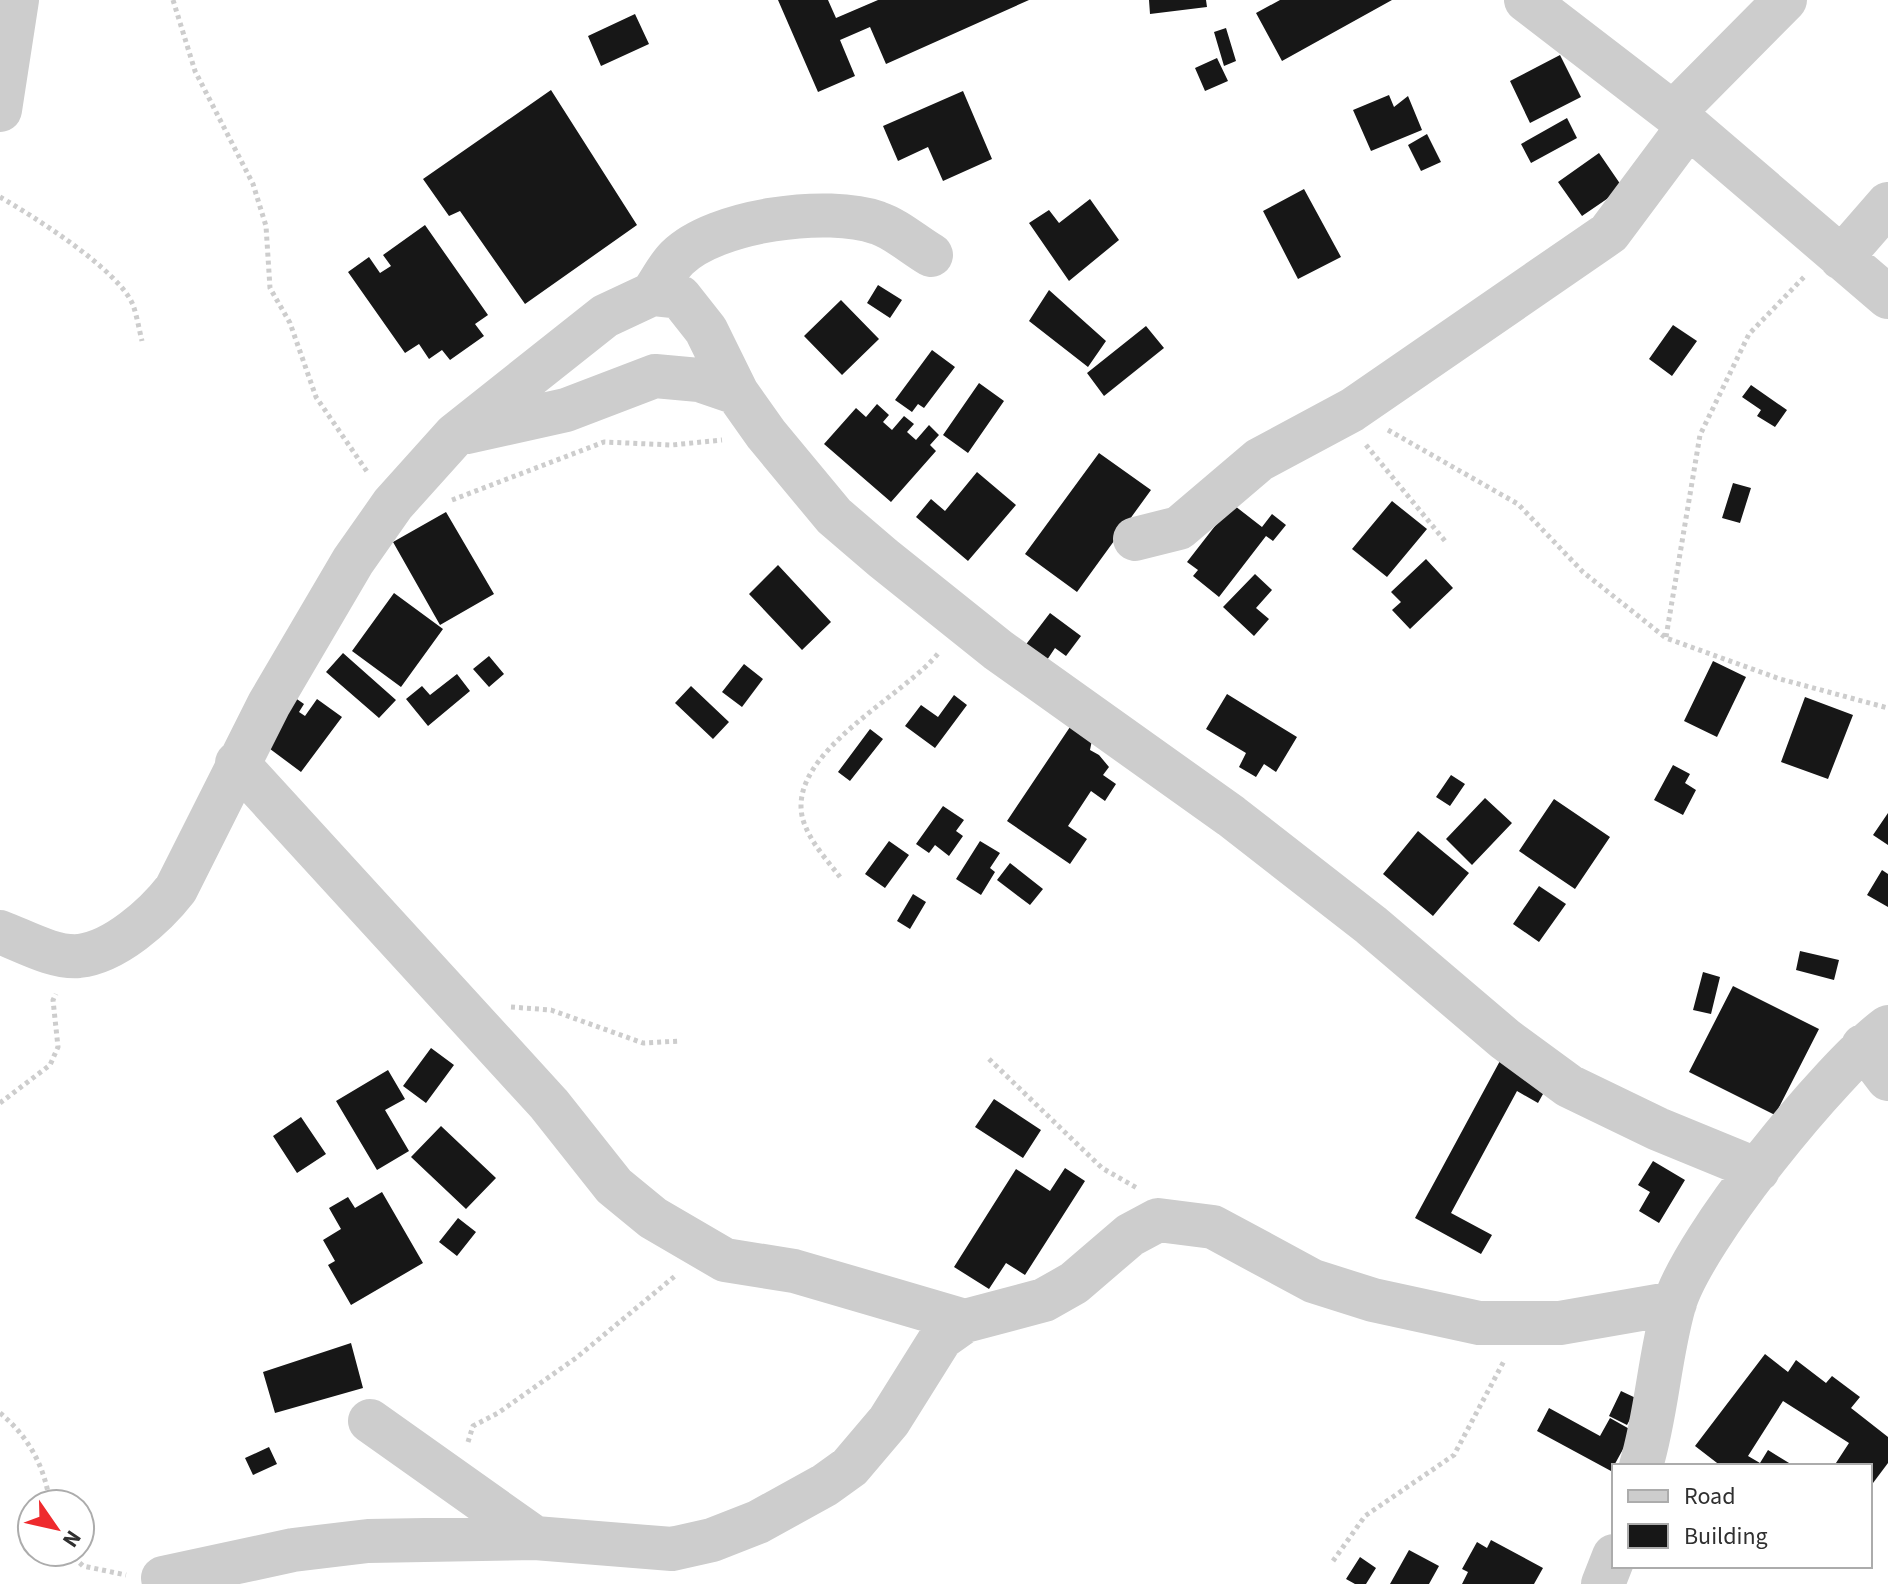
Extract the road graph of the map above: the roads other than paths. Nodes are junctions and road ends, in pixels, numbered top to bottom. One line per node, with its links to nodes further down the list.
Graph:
1 (17, 0): 4 (street)
2 (1526, 0): 5 (street)
3 (1785, 0): 5 (street)
4 (0, 110)
5 (1680, 120): 7 (street); 13 (street)
6 (1888, 204): 7 (street)
7 (1836, 254): 10 (street)
8 (931, 255): 9 (street)
9 (652, 294): 11 (street); 12 (street)
10 (1888, 297)
11 (737, 393): 12 (street); 17 (street)
12 (455, 435): 14 (street)
13 (1135, 539)
14 (237, 763): 15 (street); 19 (street)
15 (0, 932)
16 (1880, 1051): 17 (street)
17 (1758, 1170): 18 (street)
18 (1675, 1303): 19 (street); 21 (street)
19 (965, 1321): 22 (street)
20 (370, 1421): 22 (street)
21 (1641, 1464)
22 (535, 1538): 24 (street)
23 (1612, 1561): 25 (street)
24 (163, 1578)
25 (1603, 1584)

